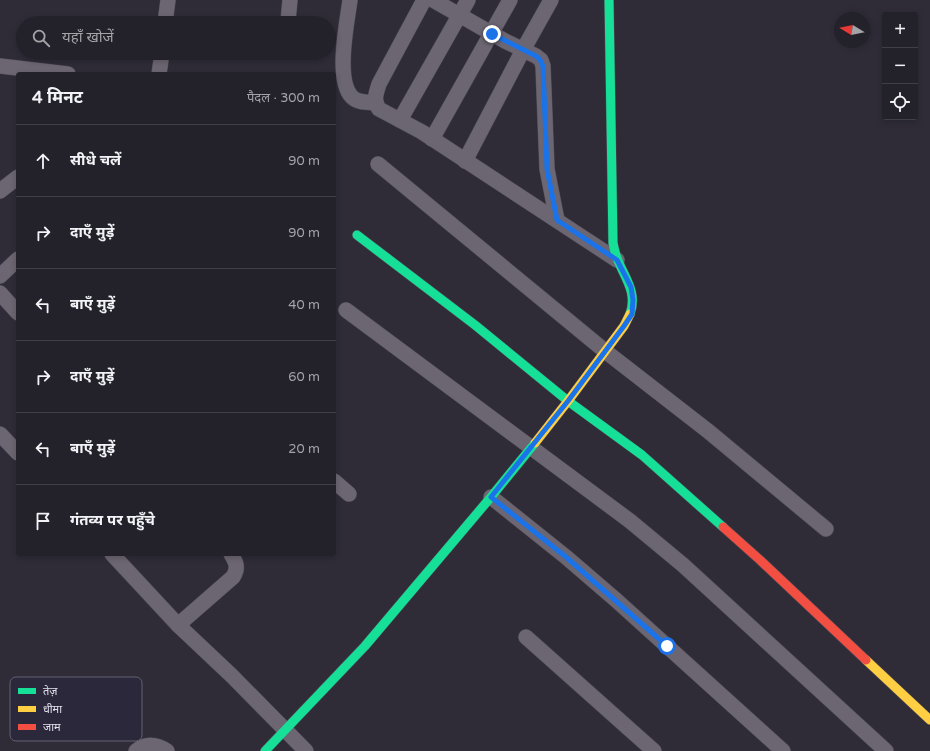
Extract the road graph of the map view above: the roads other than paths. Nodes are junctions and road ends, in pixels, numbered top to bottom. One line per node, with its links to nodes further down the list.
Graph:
1 (168, 0): 11 (street)
2 (290, 0): 12 (street)
3 (350, 0): 19 (street)
4 (424, 0): 19 (street)
5 (433, 0): 10 (street)
6 (468, 0): 10 (street)
7 (510, 0): 13 (street)
8 (551, 0): 14 (street)
9 (609, 0): 28 (street)
10 (459, 15): 13 (street); 20 (street)
11 (166, 16)
12 (288, 16)
13 (492, 34): 14 (street); 21 (street)
14 (523, 50): 22 (street); 26 (street)
15 (161, 60): 18 (street)
16 (0, 66): 17 (street)
17 (51, 72)
18 (160, 72)
19 (376, 103): 20 (street)
20 (400, 120): 21 (street)
21 (432, 139): 22 (street)
22 (465, 161): 26 (street)
23 (378, 164): 34 (street)
24 (16, 179): 25 (street)
25 (0, 191)
26 (557, 220): 28 (street)
27 (357, 234): 35 (street)
28 (617, 260): 34 (street)
29 (16, 262): 30 (street)
30 (0, 276)
31 (0, 293): 33 (street)
32 (346, 310): 37 (street)
33 (16, 311)
34 (605, 351): 35 (street); 42 (street)
35 (568, 401): 37 (street); 47 (street)
36 (0, 434): 38 (street)
37 (531, 447): 41 (street); 55 (street)
38 (16, 451)
39 (336, 483): 40 (street)
40 (349, 494)
41 (491, 497): 48 (street); 54 (street)
42 (826, 529)
43 (114, 556): 45 (street)
44 (232, 556): 45 (street)
45 (178, 625): 48 (street)
46 (526, 637): 53 (street)
47 (930, 720)
48 (285, 730): 51 (street); 52 (street)
49 (136, 751): 50 (street)
50 (167, 751)
51 (265, 751)
52 (306, 751)
53 (654, 751)
54 (783, 751)
55 (886, 751)

